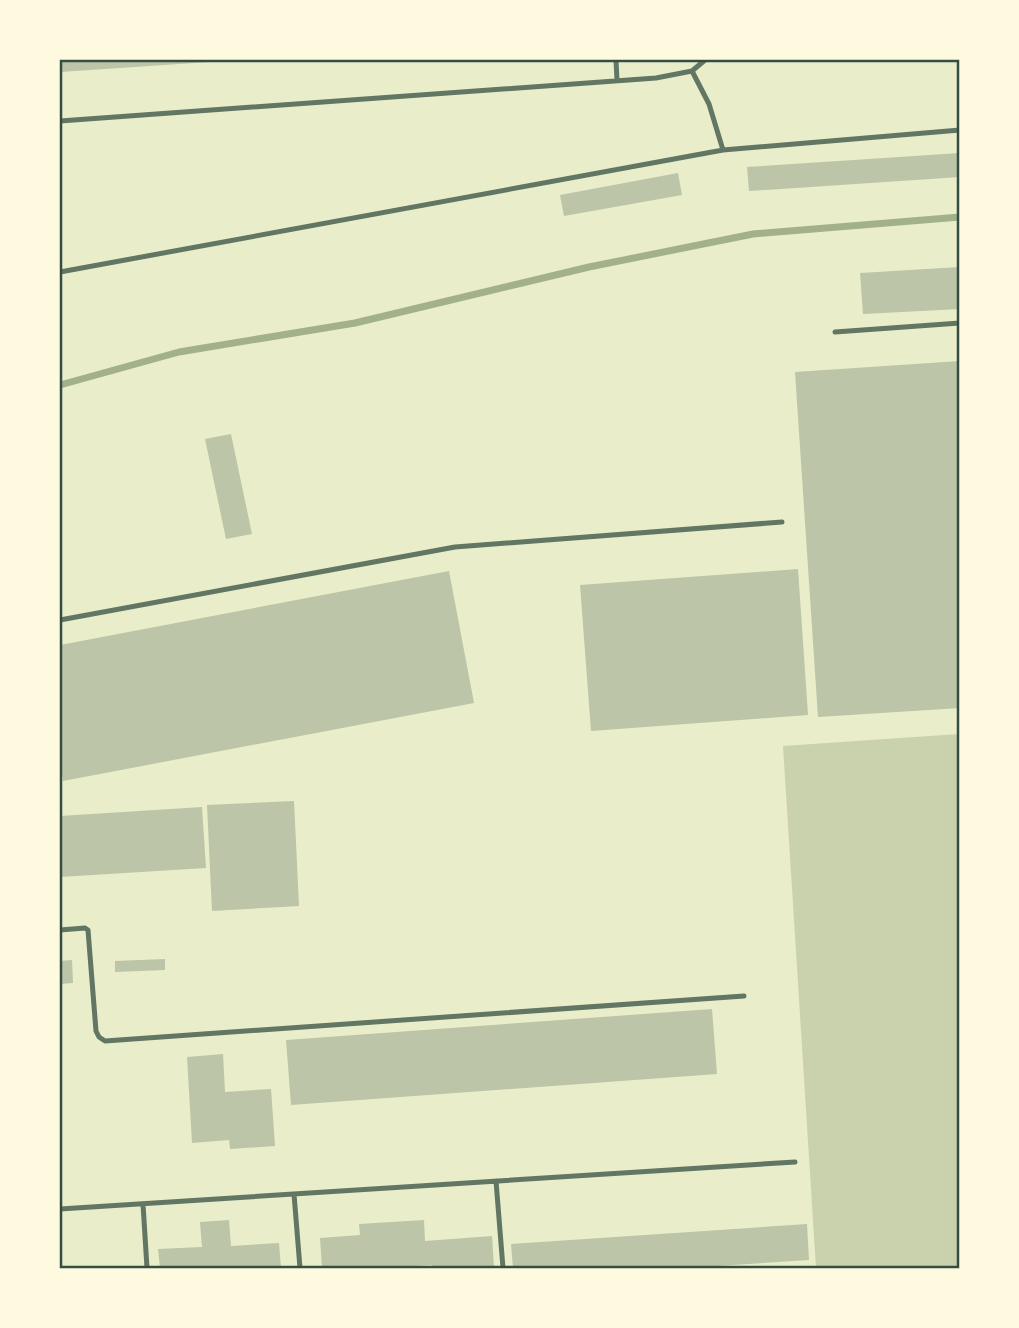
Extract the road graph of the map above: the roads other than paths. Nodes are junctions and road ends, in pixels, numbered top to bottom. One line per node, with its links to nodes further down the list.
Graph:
1 (617, 60): 4 (lane)
2 (705, 60): 3 (lane)
3 (692, 71): 4 (lane); 7 (lane)
4 (617, 81): 5 (lane)
5 (60, 121)
6 (960, 130): 7 (lane)
7 (723, 150): 8 (lane)
8 (60, 272)
9 (960, 323): 10 (lane)
10 (835, 332)
11 (782, 522): 12 (lane)
12 (60, 620)
13 (60, 930): 14 (lane)
14 (744, 996)
15 (795, 1162): 16 (lane)
16 (496, 1181): 17 (lane); 22 (lane)
17 (294, 1194): 18 (lane); 21 (lane)
18 (143, 1204): 19 (lane); 20 (lane)
19 (60, 1209)
20 (148, 1269)
21 (300, 1269)
22 (503, 1269)

